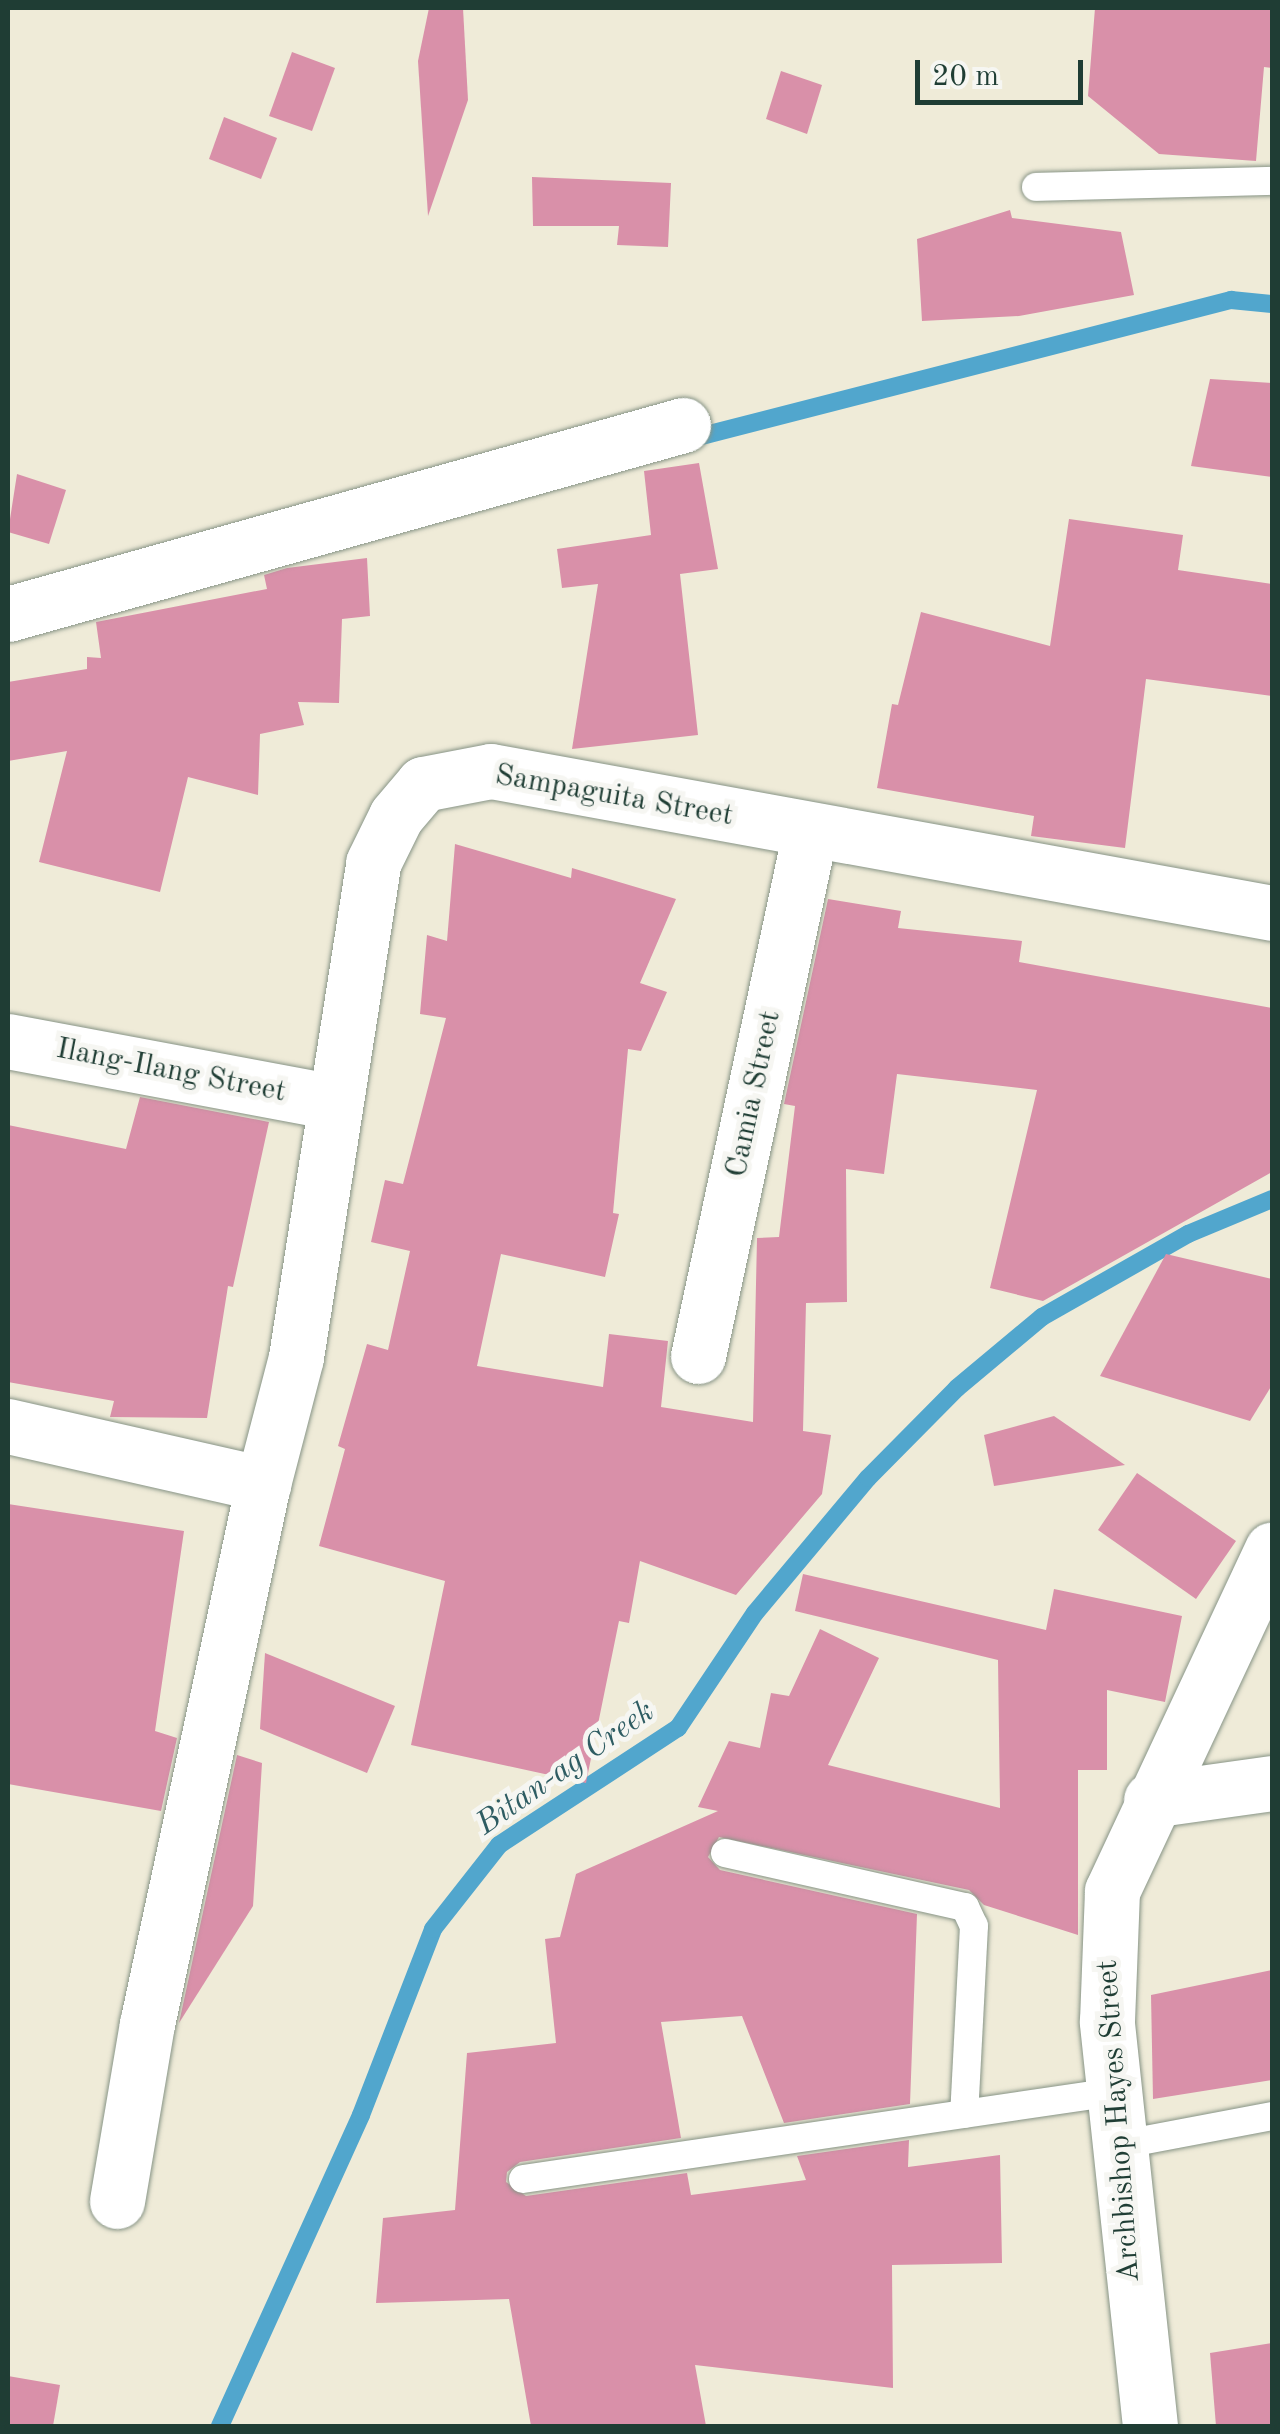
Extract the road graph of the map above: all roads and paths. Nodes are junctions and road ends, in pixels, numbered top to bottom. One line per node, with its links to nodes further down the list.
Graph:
1 (1272, 181): 2 (lane)
2 (1036, 186)
3 (683, 424): 4 (street)
4 (8, 614)
5 (810, 832): 6 (street, Sampaguita Street); 8 (street, Sampaguita Street); 9 (street, Camia Street)
6 (1272, 913)
7 (8, 1041): 8 (street, Ilang-Ilang Street)
8 (334, 1102): 11 (street, Sampaguita Street)
9 (698, 1356)
10 (8, 1426): 11 (street)
11 (263, 1484): 20 (street, Sampaguita Street)
12 (1272, 1550): 14 (street, Archbishop Hayes Street)
13 (1272, 1783): 14 (street)
14 (1152, 1800): 18 (street, Archbishop Hayes Street)
15 (725, 1852): 16 (lane)
16 (964, 2114): 18 (lane); 19 (lane)
17 (1272, 2116): 18 (lane)
18 (1116, 2118): 21 (street, Archbishop Hayes Street)
19 (523, 2180)
20 (117, 2201)
21 (1150, 2426)

